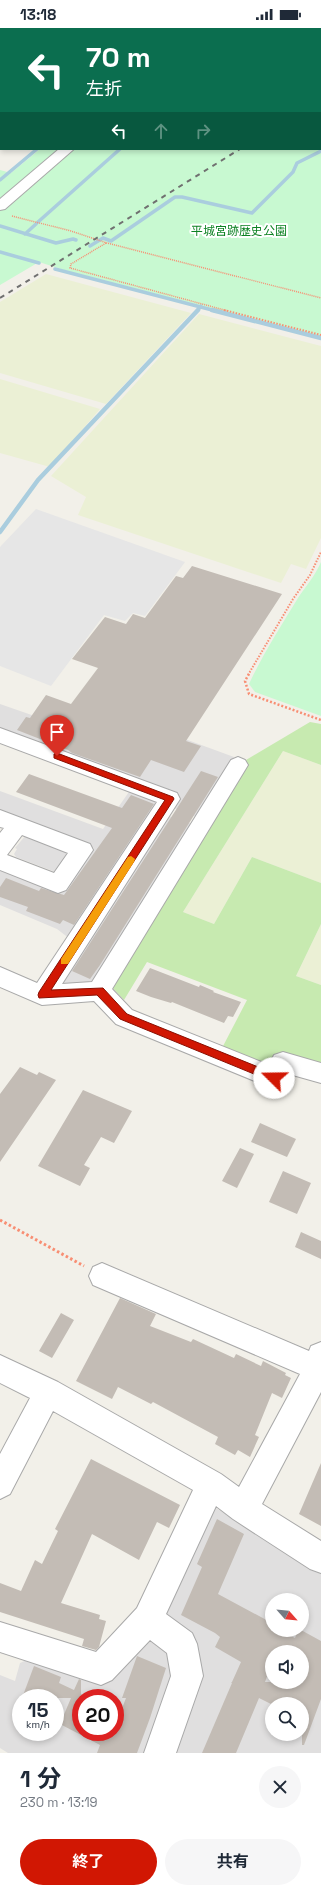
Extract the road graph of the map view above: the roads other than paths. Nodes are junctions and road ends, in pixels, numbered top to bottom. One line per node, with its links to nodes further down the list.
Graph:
1 (66, 150): 2 (street)
2 (4, 210)
3 (0, 735): 10 (street)
4 (238, 765): 9 (street)
5 (9, 821): 6 (street); 7 (street)
6 (0, 849)
7 (0, 861)
8 (0, 977): 10 (street)
9 (99, 991): 10 (street); 11 (street)
10 (42, 995)
11 (321, 1074)
12 (102, 1276): 14 (street)
13 (0, 1369): 15 (street)
14 (317, 1377): 18 (street)
15 (48, 1392): 16 (street); 17 (street)
16 (0, 1484)
17 (211, 1484): 18 (street); 20 (street)
18 (243, 1509): 19 (street)
19 (321, 1558)
20 (148, 1619): 21 (street); 22 (street)
21 (0, 1637)
22 (160, 1753)

